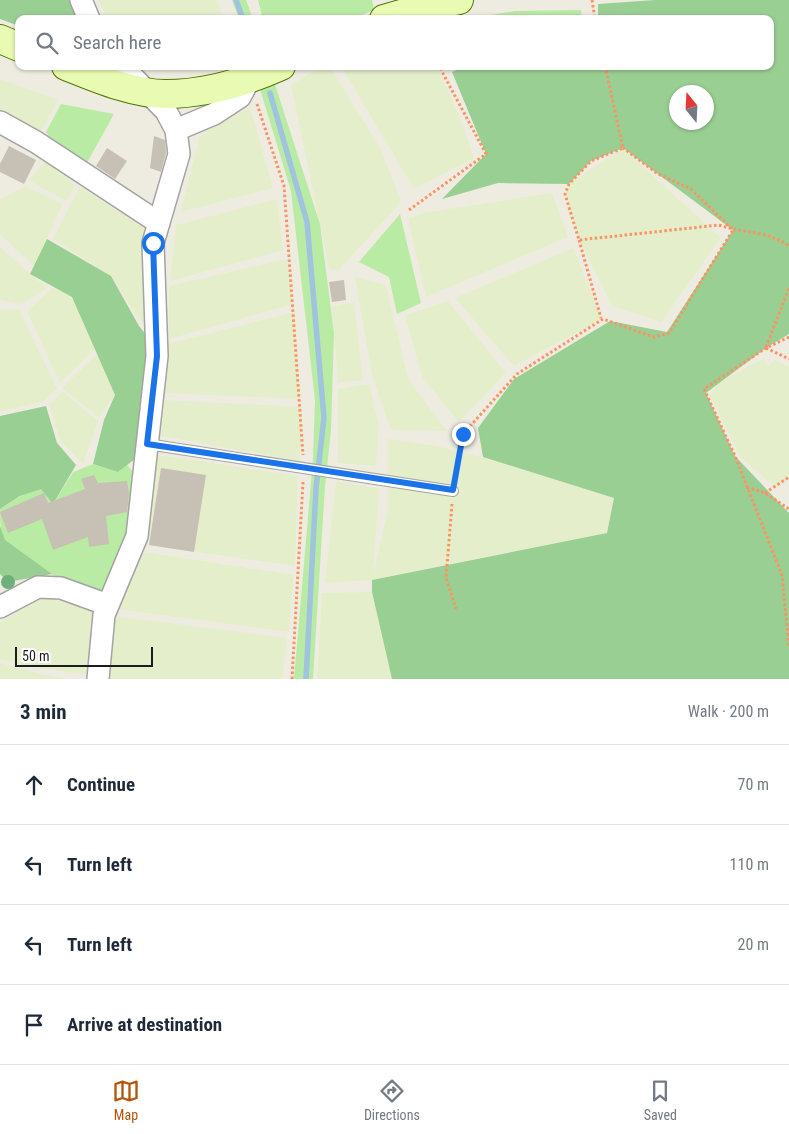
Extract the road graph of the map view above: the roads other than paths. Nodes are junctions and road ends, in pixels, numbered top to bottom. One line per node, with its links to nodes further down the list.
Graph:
1 (81, 0): 4 (street)
2 (459, 0): 3 (street)
3 (388, 12)
4 (87, 15)
5 (0, 39): 6 (street)
6 (15, 45)
7 (79, 70): 11 (street)
8 (126, 70): 11 (street)
9 (272, 70): 10 (street)
10 (249, 80): 11 (street); 13 (street)
11 (148, 92): 13 (street)
12 (0, 122): 14 (street)
13 (176, 130): 14 (street)
14 (159, 223): 15 (street)
15 (147, 444): 16 (lane); 17 (street)
16 (453, 490)
17 (108, 605): 18 (street); 19 (street)
18 (0, 608)
19 (98, 679)

